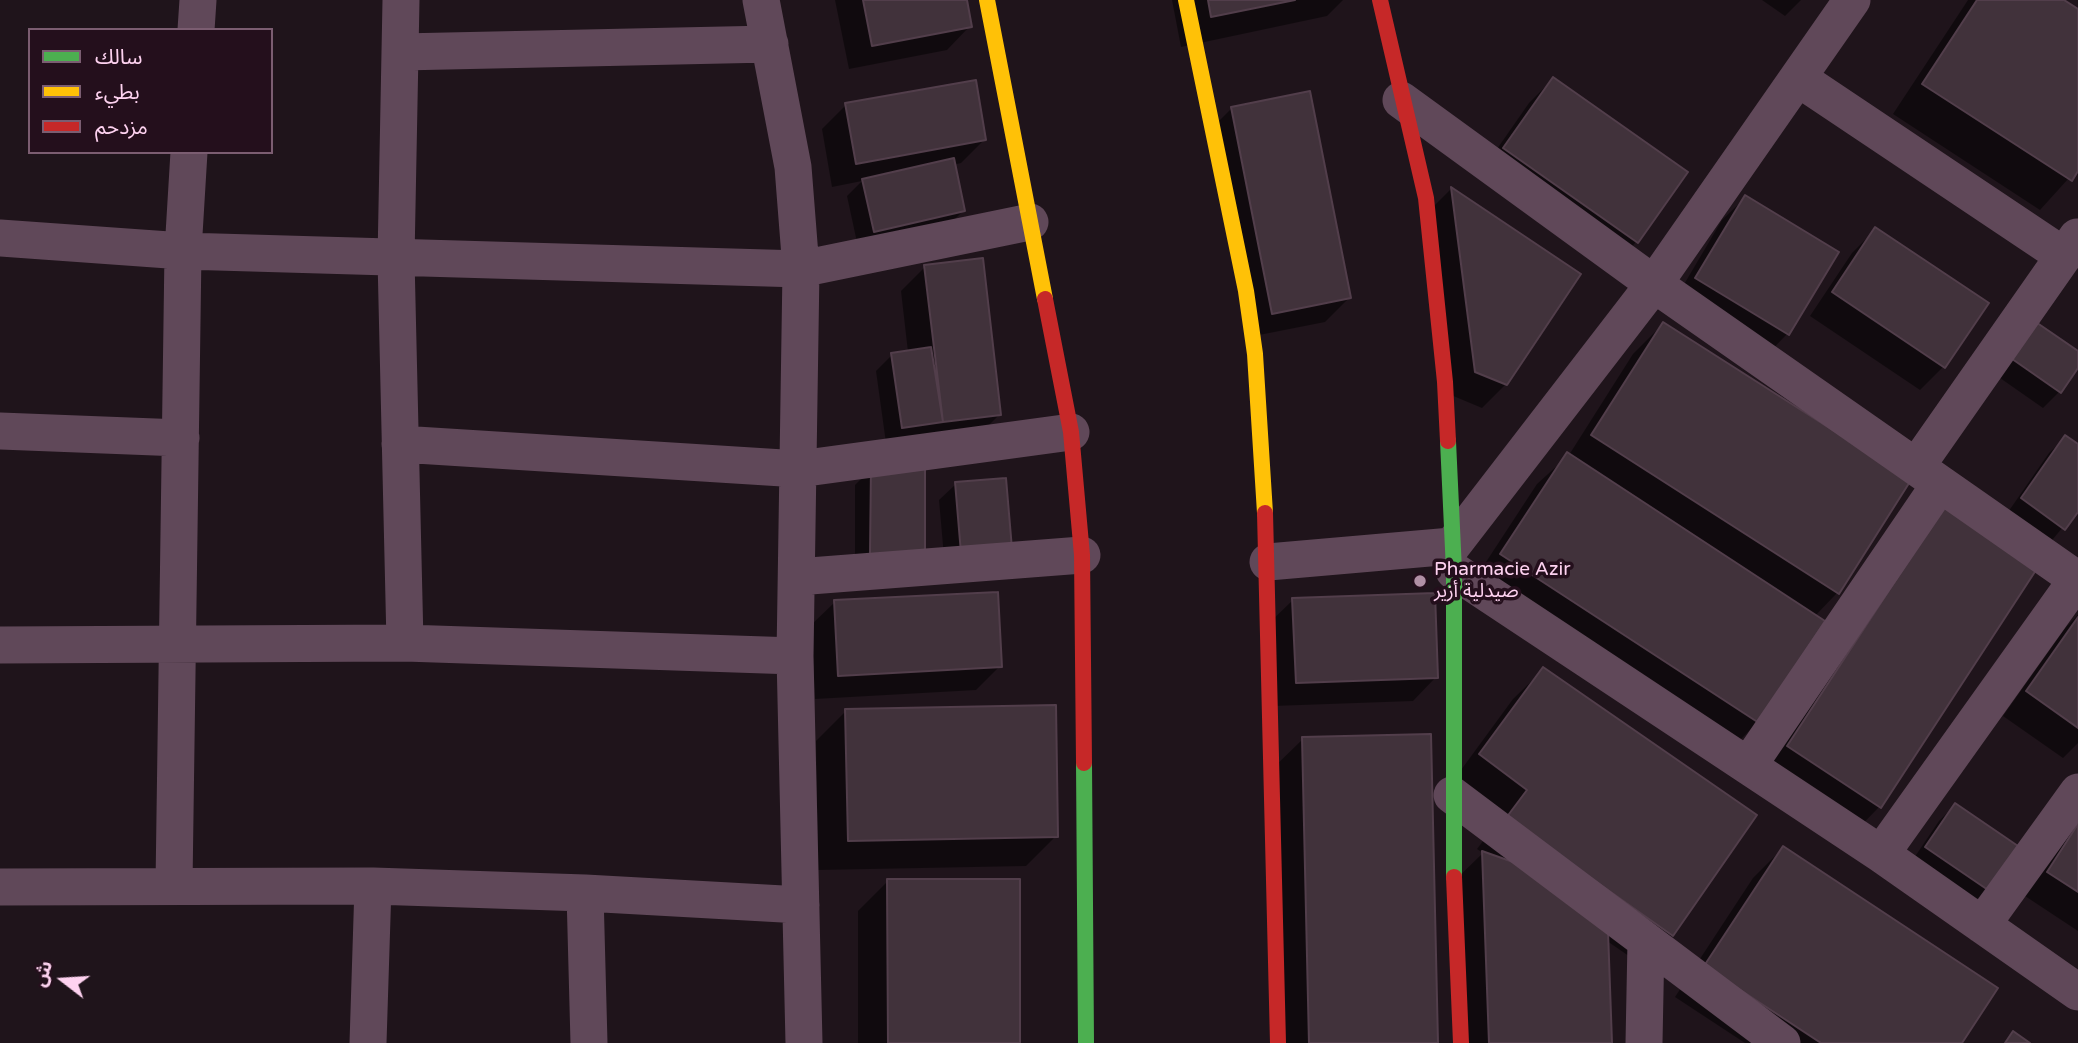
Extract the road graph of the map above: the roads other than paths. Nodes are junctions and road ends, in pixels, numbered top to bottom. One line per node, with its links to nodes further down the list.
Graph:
1 (198, 0): 8 (street)
2 (401, 0): 10 (street)
3 (761, 0): 9 (street)
4 (987, 0): 14 (street)
5 (1186, 0): 29 (street)
6 (1380, 0): 12 (street)
7 (1852, 0): 11 (street)
8 (196, 28)
9 (770, 44): 10 (street); 19 (street)
10 (401, 52): 18 (street)
11 (1798, 78): 16 (street); 20 (street)
12 (1401, 100): 20 (street); 28 (street)
13 (189, 154): 17 (street)
14 (1030, 222): 19 (street); 22 (street)
15 (0, 238): 17 (street)
16 (2071, 246): 26 (street)
17 (183, 251): 18 (street); 23 (street)
18 (396, 258): 19 (street); 24 (street)
19 (801, 269): 25 (street)
20 (1654, 284): 26 (street); 28 (street)
21 (0, 431): 23 (street)
22 (1071, 432): 25 (street); 27 (street)
23 (181, 438): 32 (street)
24 (400, 444): 25 (street); 33 (street)
25 (799, 469): 30 (street)
26 (1928, 475): 31 (street); 36 (street)
27 (1082, 555): 30 (street); 51 (street)
28 (1453, 559): 29 (street); 36 (street); 38 (street)
29 (1268, 562): 52 (street)
30 (797, 577): 35 (street)
31 (2078, 579): 39 (street)
32 (177, 643): 33 (street); 34 (street); 40 (street)
33 (405, 643): 35 (street)
34 (0, 645)
35 (795, 656): 44 (street)
36 (1748, 766): 39 (street)
37 (2078, 792): 45 (street)
38 (1452, 795): 46 (street); 53 (street)
39 (1881, 854): 45 (street)
40 (174, 885): 41 (street); 42 (street)
41 (373, 886): 43 (street); 48 (street)
42 (0, 887)
43 (585, 893): 44 (street); 49 (street)
44 (801, 905): 50 (street)
45 (1982, 925): 47 (street)
46 (1646, 940): 54 (street); 55 (street)
47 (2078, 992)
48 (368, 1043)
49 (589, 1043)
50 (804, 1043)
51 (1086, 1043)
52 (1278, 1043)
53 (1461, 1043)
54 (1644, 1043)
55 (1783, 1043)

